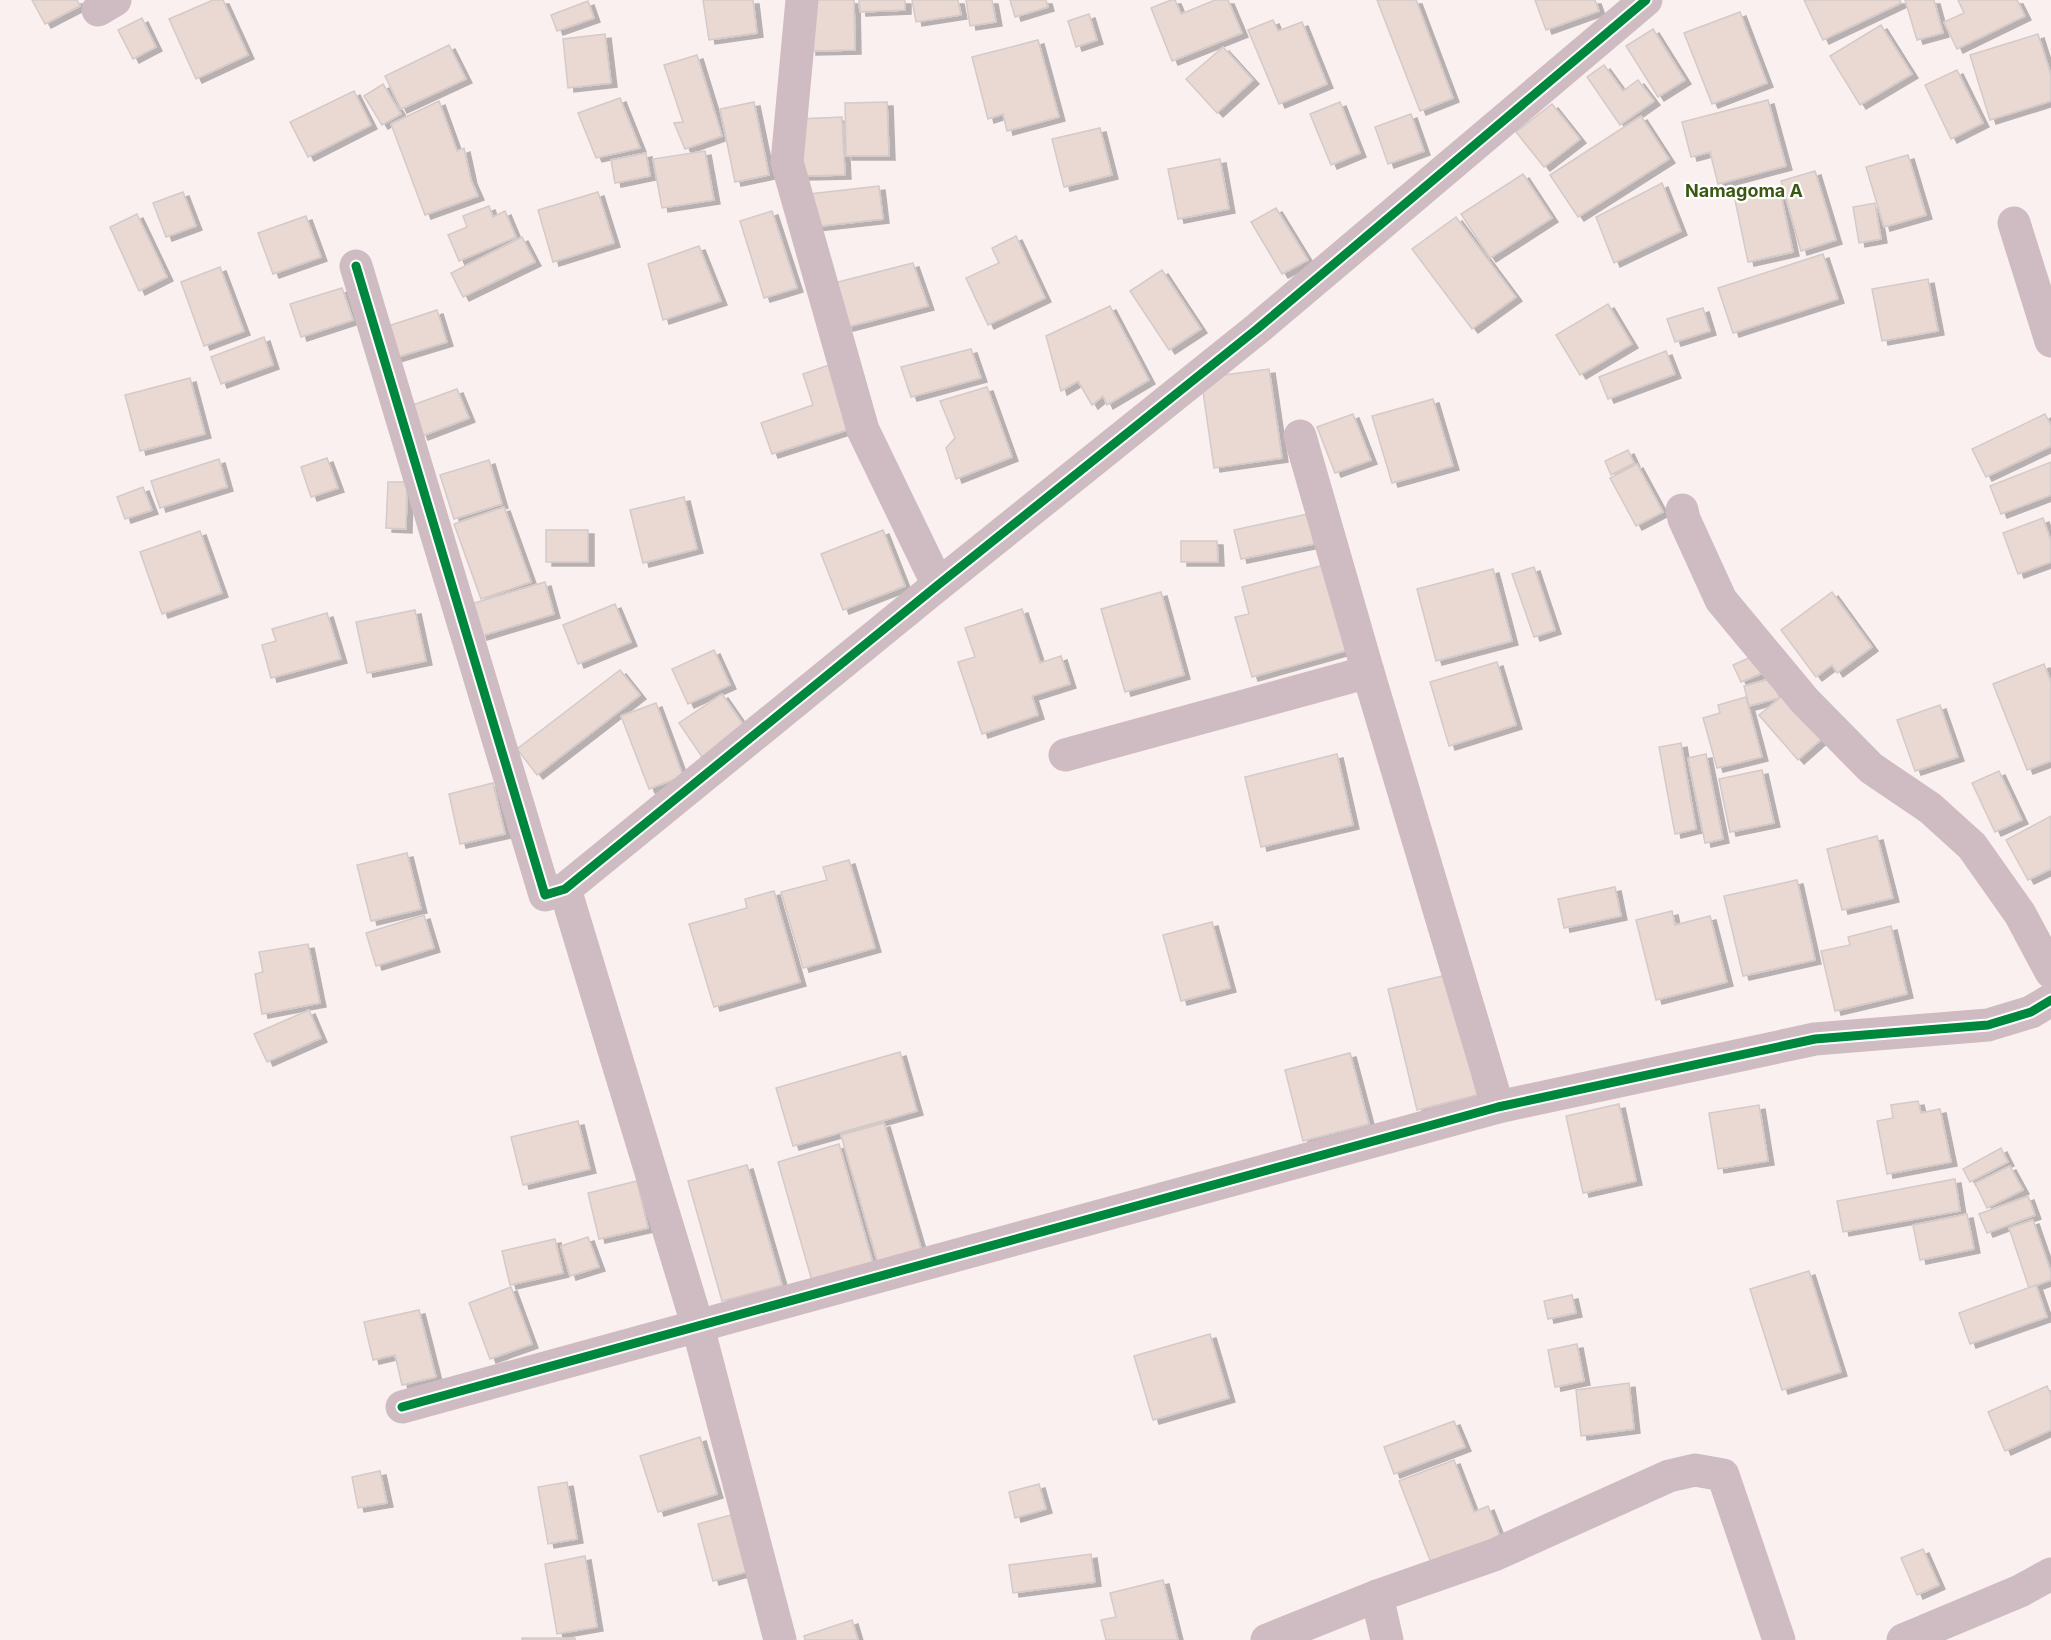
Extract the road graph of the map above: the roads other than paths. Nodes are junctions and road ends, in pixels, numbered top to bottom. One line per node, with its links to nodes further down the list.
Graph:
1 (802, 0): 8 (street)
2 (1646, 0): 8 (street)
3 (2014, 223): 5 (street)
4 (356, 266): 11 (street)
5 (2051, 341)
6 (1300, 436): 9 (street)
7 (1682, 510): 12 (street)
8 (938, 585): 11 (street)
9 (1368, 672): 10 (street); 14 (street)
10 (1065, 755)
11 (565, 889): 15 (street)
12 (2051, 972)
13 (2051, 1000): 14 (street)
14 (1498, 1107): 15 (street)
15 (699, 1327): 16 (street); 19 (street)
16 (402, 1407)
17 (2051, 1574): 23 (street)
18 (1377, 1596): 20 (street); 21 (street); 22 (street)
19 (780, 1640)
20 (1267, 1640)
21 (1387, 1640)
22 (1779, 1640)
23 (1903, 1640)

